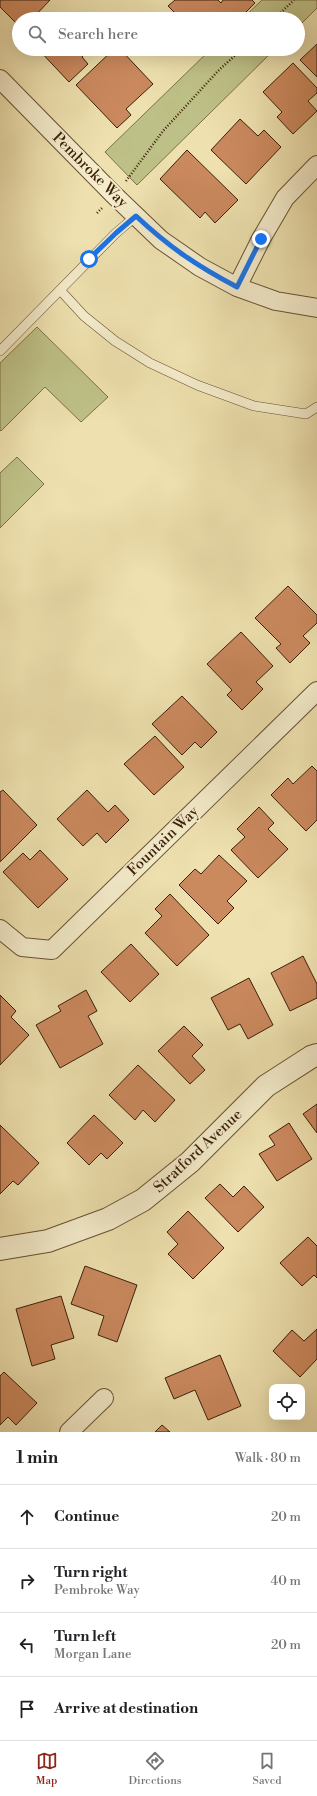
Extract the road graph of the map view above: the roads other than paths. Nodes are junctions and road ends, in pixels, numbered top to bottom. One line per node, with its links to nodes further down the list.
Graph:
1 (0, 78): 3 (street, Pembroke Way)
2 (317, 165): 4 (street)
3 (136, 216): 4 (street, Pembroke Way); 5 (lane)
4 (237, 287): 6 (street, Pembroke Way)
5 (60, 290): 7 (lane); 8 (lane)
6 (317, 308)
7 (0, 351)
8 (317, 407)
9 (317, 691): 10 (street, Fountain Way)
10 (0, 929)
11 (317, 1055): 12 (street, Stratford Avenue)
12 (0, 1249)
13 (104, 1398): 14 (street)
14 (69, 1432)

